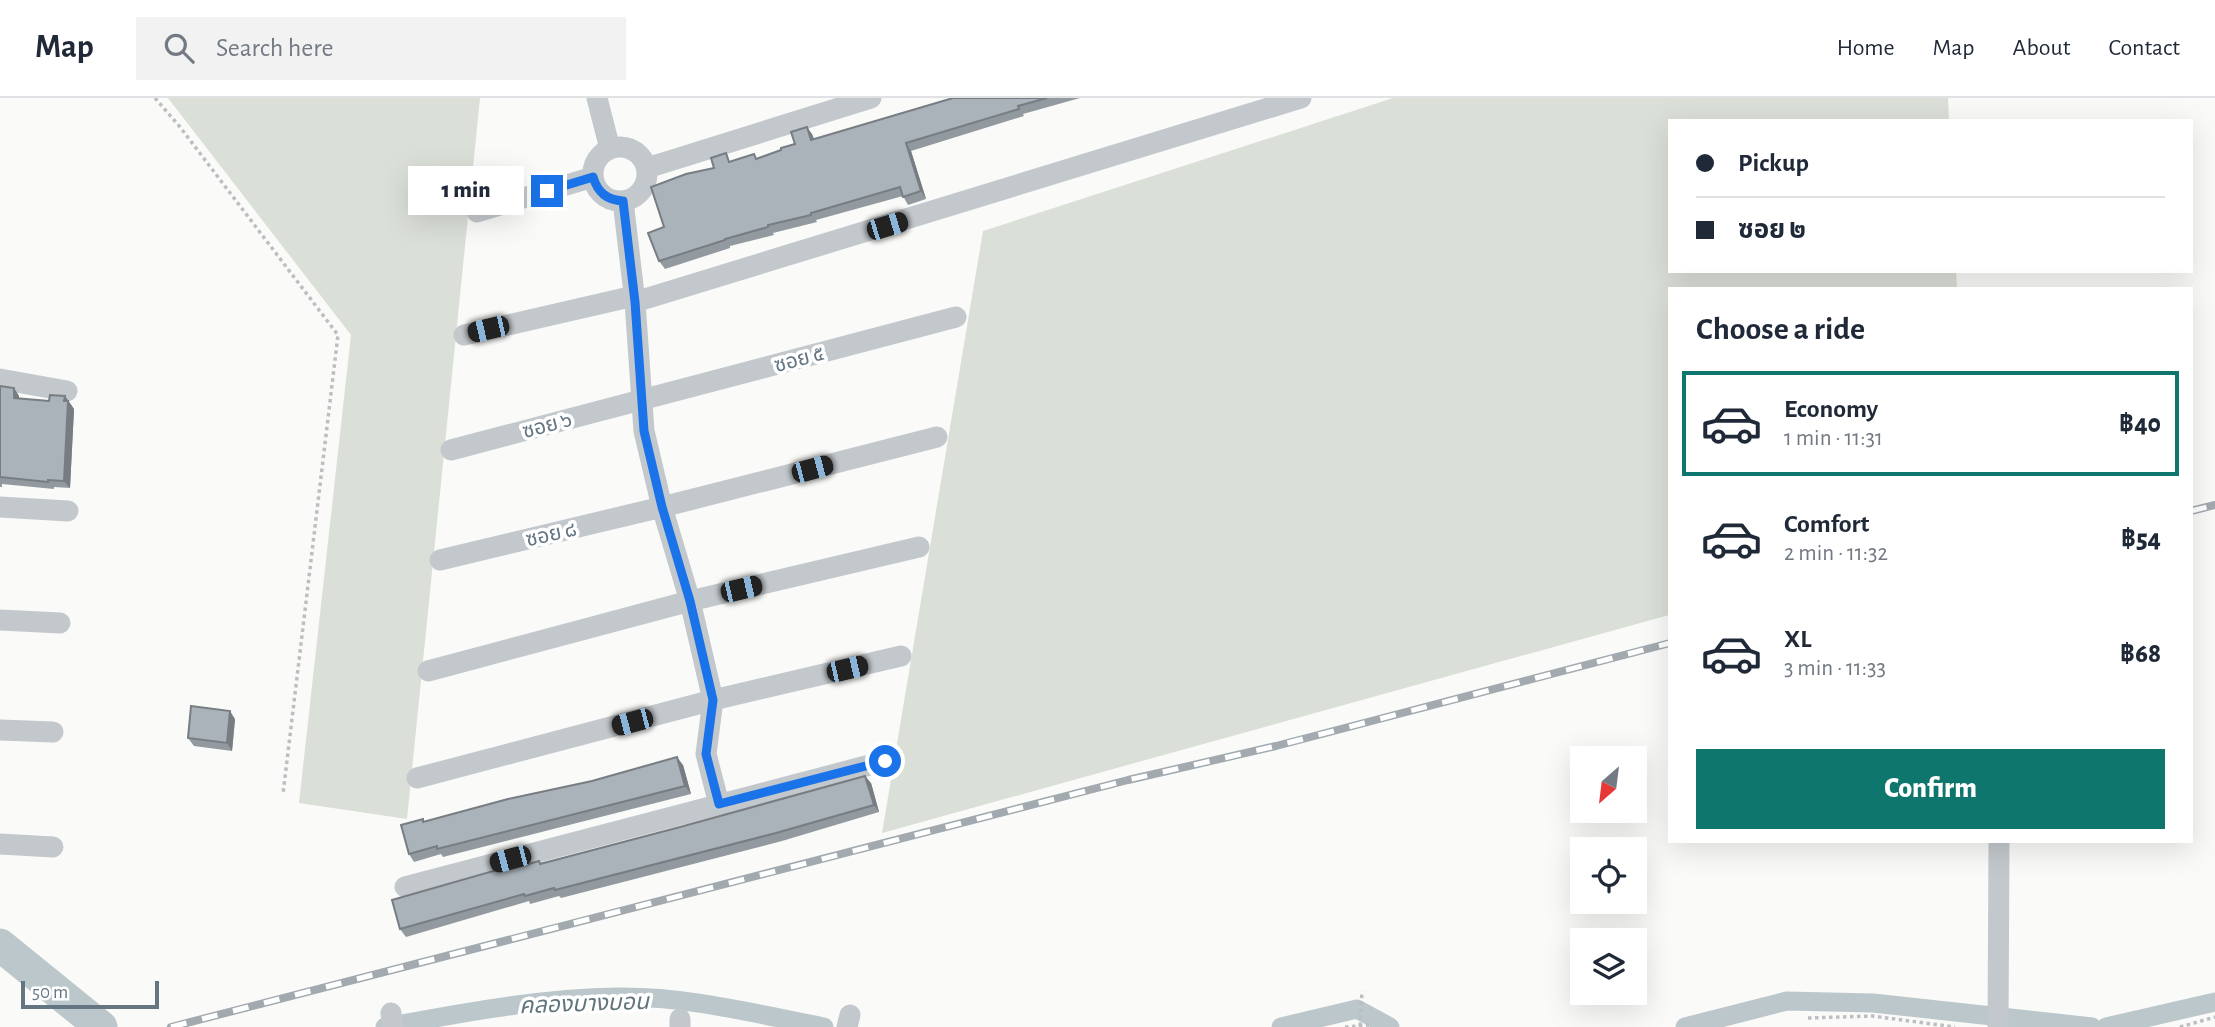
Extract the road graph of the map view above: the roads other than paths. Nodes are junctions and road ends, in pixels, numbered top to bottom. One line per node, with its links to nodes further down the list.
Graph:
1 (597, 98): 4 (street)
2 (871, 98): 5 (street)
3 (1301, 98): 9 (street)
4 (610, 149): 5 (street); 6 (street)
5 (647, 168): 7 (street)
6 (593, 177): 7 (street); 8 (street)
7 (623, 201): 9 (street)
8 (477, 212)
9 (635, 299): 11 (street); 14 (street)
10 (956, 317): 14 (street, ซอย ๕)
11 (464, 335)
12 (0, 379): 13 (street)
13 (68, 391)
14 (643, 400): 16 (street, ซอย ๖); 18 (street)
15 (937, 437): 18 (street, ซอย ๘)
16 (451, 450)
17 (0, 507): 19 (street)
18 (662, 507): 21 (street, ซอย ๘); 22 (street)
19 (68, 511)
20 (919, 547): 22 (street)
21 (440, 560)
22 (690, 601): 26 (street); 27 (street)
23 (0, 620): 24 (street)
24 (60, 623)
25 (901, 656): 27 (street)
26 (428, 671)
27 (713, 700): 31 (street); 32 (street)
28 (0, 730): 29 (street)
29 (52, 732)
30 (885, 761): 32 (street)
31 (417, 778)
32 (719, 804): 36 (street)
33 (1999, 843): 37 (street)
34 (0, 844): 35 (street)
35 (52, 847)
36 (405, 887)
37 (1998, 1027)

